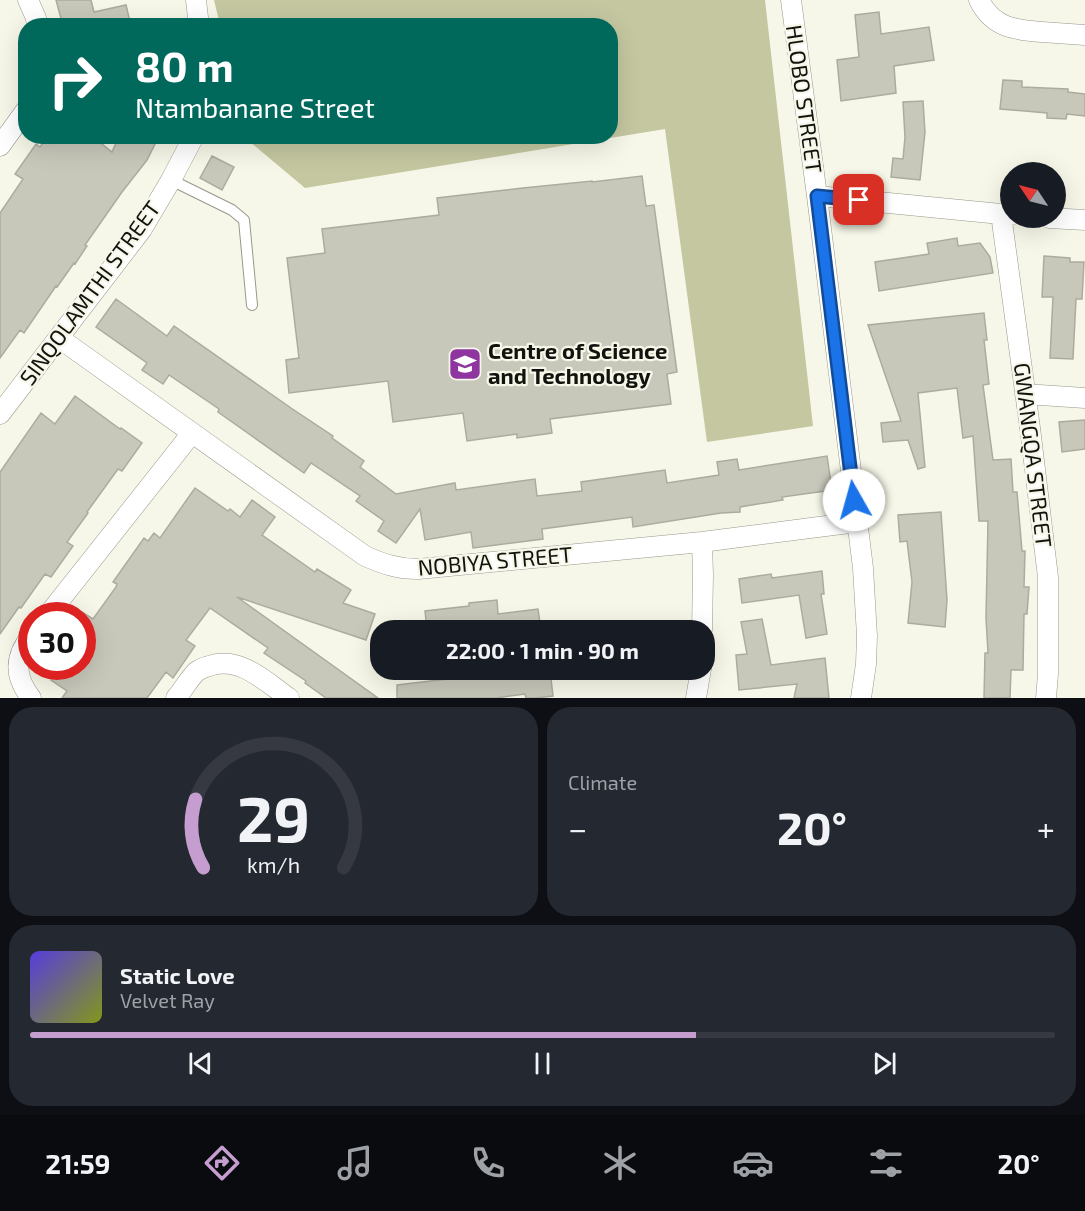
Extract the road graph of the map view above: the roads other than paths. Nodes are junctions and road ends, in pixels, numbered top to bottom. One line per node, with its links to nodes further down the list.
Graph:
1 (28, 0): 5 (street)
2 (196, 0): 6 (street)
3 (791, 0): 12 (street, HLOBO STREET)
4 (979, 0): 7 (street)
5 (36, 18)
6 (198, 18)
7 (1085, 35)
8 (18, 121): 10 (street)
9 (190, 144): 11 (street, SINQOLAMTHI STREET)
10 (0, 146)
11 (171, 180): 17 (lane); 18 (street, SINQOLAMTHI STREET)
12 (817, 196): 13 (street); 23 (street, HLOBO STREET)
13 (1000, 213)
14 (1066, 219): 15 (street)
15 (1085, 220)
16 (1007, 228): 19 (street, GWANGQA STREET)
17 (252, 305)
18 (58, 338): 21 (street, SINQOLAMTHI STREET); 22 (street, NOBIYA STREET)
19 (1025, 394): 20 (street); 34 (street, GWANGQA STREET)
20 (1085, 398)
21 (0, 414)
22 (192, 433): 24 (street, NOBIYA STREET); 25 (street)
23 (857, 522): 24 (street, NOBIYA STREET); 33 (street, HLOBO STREET)
24 (702, 542): 26 (street)
25 (58, 602)
26 (702, 620)
27 (20, 680): 29 (street)
28 (698, 680): 32 (street)
29 (31, 698)
30 (176, 698): 31 (street)
31 (289, 698)
32 (693, 698)
33 (861, 698)
34 (1046, 698)

